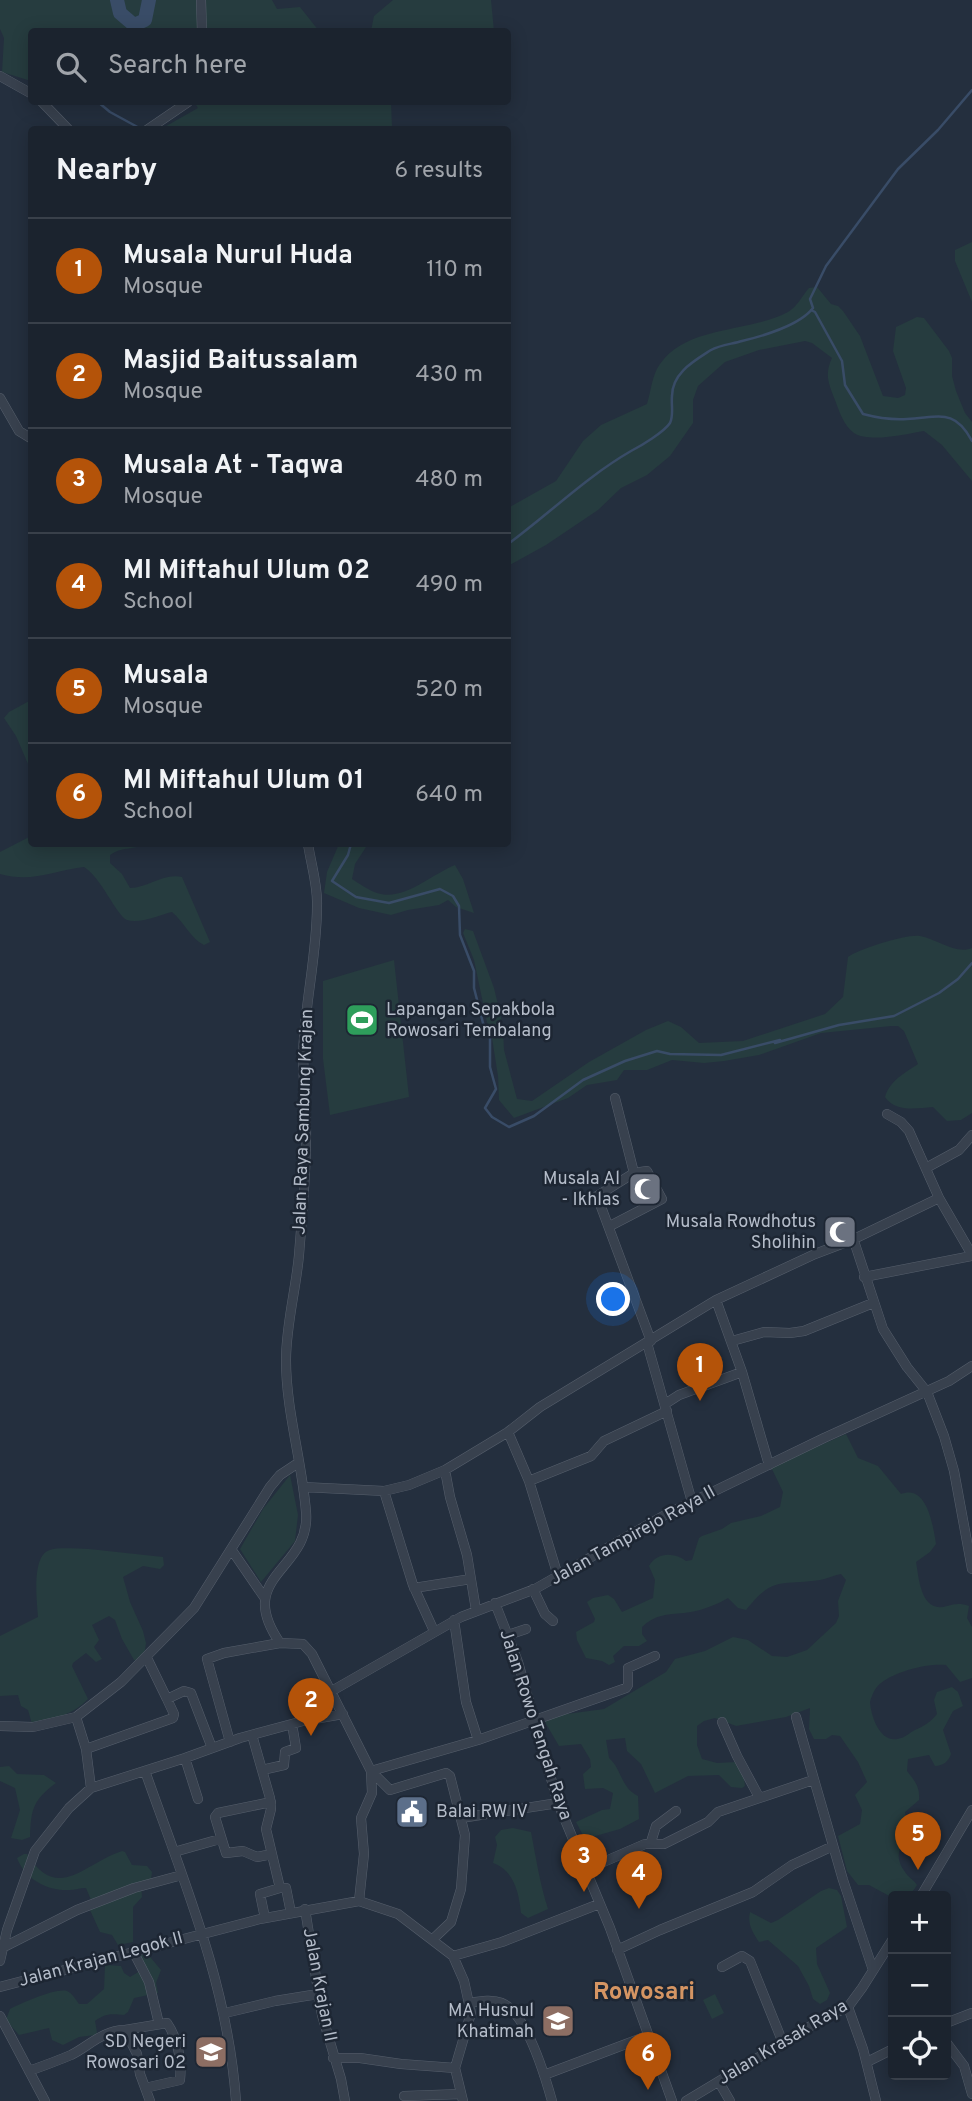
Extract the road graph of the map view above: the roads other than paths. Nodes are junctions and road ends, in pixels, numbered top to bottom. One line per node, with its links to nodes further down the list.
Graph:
1 (201, 0): 2 (street)
2 (202, 28)
3 (0, 76): 4 (street)
4 (28, 92)
5 (45, 105): 7 (street)
6 (184, 105): 8 (street)
7 (65, 126)
8 (152, 126)
9 (0, 398): 10 (street)
10 (28, 437)
11 (308, 847): 32 (street, Jalan Raya Sambung Krajan)
12 (615, 1098): 16 (street)
13 (887, 1114): 15 (street)
14 (972, 1135): 15 (street)
15 (926, 1168): 17 (street)
16 (634, 1173): 18 (street); 18 (street)
17 (939, 1198): 20 (street); 21 (street)
18 (610, 1226): 26 (street)
19 (849, 1227): 20 (street)
20 (852, 1240): 22 (street); 23 (street)
21 (972, 1256): 22 (street)
22 (864, 1277): 24 (street)
23 (716, 1300): 25 (street); 26 (street)
24 (873, 1303): 25 (street); 29 (street)
25 (732, 1340): 28 (street)
26 (649, 1342): 30 (street); 31 (street)
27 (972, 1366): 29 (street, Jalan Tampirejo Raya II)
28 (742, 1372): 30 (street); 33 (street)
29 (927, 1392): 33 (street, Jalan Tampirejo Raya II); 39 (street)
30 (666, 1407): 35 (street); 38 (street)
31 (508, 1432): 34 (street); 35 (street)
32 (298, 1464): 36 (street, Jalan Raya Sambung Krajan); 40 (street)
33 (769, 1465): 38 (street, Jalan Tampirejo Raya II)
34 (445, 1470): 37 (street); 43 (street)
35 (529, 1481): 42 (street)
36 (303, 1485): 37 (street); 46 (street, Jalan Raya Sambung Krajan)
37 (384, 1491): 44 (street)
38 (692, 1502): 42 (street, Jalan Tampirejo Raya II)
39 (970, 1541): 41 (street)
40 (232, 1549): 46 (street); 56 (street)
41 (972, 1569)
42 (558, 1576): 45 (street, Jalan Tampirejo Raya II)
43 (471, 1579): 44 (street); 48 (street)
44 (414, 1588): 52 (street)
45 (533, 1589): 47 (street, Jalan Tampirejo Raya II); 50 (street)
46 (264, 1597): 54 (street)
47 (495, 1603): 48 (street); 53 (street, Jalan Rowo Tengah Raya)
48 (476, 1610): 49 (street)
49 (454, 1620): 52 (street); 67 (street)
50 (553, 1620)
51 (526, 1629): 53 (street)
52 (434, 1631): 57 (street)
53 (508, 1635): 62 (street, Jalan Rowo Tengah Raya)
54 (280, 1643): 57 (street); 68 (street)
55 (655, 1656): 62 (street)
56 (147, 1658): 58 (street); 60 (street)
57 (330, 1692): 59 (street)
58 (167, 1699): 69 (street); 70 (street)
59 (343, 1714): 64 (street); 74 (street)
60 (76, 1717): 65 (street); 70 (street)
61 (796, 1717): 75 (street)
62 (534, 1719): 67 (street); 80 (street, Jalan Rowo Tengah Raya)
63 (722, 1722): 77 (street)
64 (292, 1724): 66 (street); 72 (street)
65 (0, 1726)
66 (252, 1735): 68 (street); 72 (street)
67 (478, 1740): 74 (street)
68 (230, 1742): 69 (street)
69 (212, 1748): 71 (street)
70 (86, 1749): 76 (street)
71 (185, 1758): 73 (street); 78 (street)
72 (262, 1770): 79 (street)
73 (145, 1771): 76 (street); 87 (street)
74 (371, 1771): 83 (street); 93 (street)
75 (813, 1780): 77 (street); 86 (street)
76 (91, 1788): 101 (street)
77 (759, 1797): 85 (street)
78 (198, 1800)
79 (271, 1802): 84 (street); 88 (street)
80 (558, 1803): 83 (street); 89 (street, Jalan Rowo Tengah Raya)
81 (972, 1810): 92 (street)
82 (676, 1811): 85 (street)
83 (461, 1818): 99 (street)
84 (220, 1839): 87 (street); 88 (street)
85 (651, 1842): 89 (street)
86 (833, 1846): 102 (street); 107 (street)
87 (174, 1852): 90 (street)
88 (272, 1854): 91 (street)
89 (585, 1870): 94 (street, Jalan Rowo Tengah Raya)
90 (182, 1875): 98 (street); 101 (street)
91 (280, 1888): 96 (street); 97 (street)
92 (924, 1891)
93 (359, 1901): 95 (street, Jalan Krajan Legok II); 99 (street)
94 (599, 1904): 102 (street, Jalan Rowo Tengah Raya); 104 (street)
95 (305, 1909): 96 (street, Jalan Krajan Legok II); 109 (street, Jalan Krajan II)
96 (291, 1913): 97 (street, Jalan Krajan Legok II)
97 (265, 1918): 98 (street, Jalan Krajan Legok II)
98 (203, 1935): 103 (street, Jalan Krajan Legok II); 112 (street)
99 (433, 1939): 104 (street)
100 (888, 1947): 107 (street, Jalan Krasak Raya)
101 (2, 1948): 105 (street)
102 (617, 1950): 118 (street, Jalan Rowo Tengah Raya)
103 (133, 1951): 108 (street, Jalan Krajan Legok II); 116 (street)
104 (453, 1956): 110 (street)
105 (0, 1961)
106 (722, 1967): 119 (street)
107 (873, 1970): 111 (street, Jalan Krasak Raya)
108 (0, 1987)
109 (318, 1994): 112 (street); 122 (street, Jalan Krajan II)
110 (470, 2003): 124 (street); 126 (street)
111 (848, 2007): 119 (street, Jalan Krasak Raya); 123 (street)
112 (225, 2013): 134 (street)
113 (972, 2013): 115 (street)
114 (0, 2016): 125 (street)
115 (951, 2022)
116 (159, 2024): 117 (street); 128 (street)
117 (125, 2030): 125 (street); 128 (street)
118 (648, 2036): 126 (street); 137 (street, Jalan Rowo Tengah Raya)
119 (783, 2043): 127 (street, Jalan Krasak Raya)
120 (951, 2049): 129 (street)
121 (888, 2052): 123 (street)
122 (333, 2058): 124 (street); 135 (street, Jalan Krajan II)
123 (867, 2062): 140 (street)
124 (455, 2067): 131 (street)
125 (29, 2071): 132 (street)
126 (544, 2075): 136 (street)
127 (719, 2082): 138 (street, Jalan Krasak Raya); 139 (street)
128 (145, 2088): 133 (street)
129 (972, 2094)
130 (410, 2098): 131 (street)
131 (462, 2098)
132 (45, 2101)
133 (150, 2101)
134 (236, 2101)
135 (345, 2101)
136 (552, 2101)
137 (672, 2101)
138 (686, 2101)
139 (730, 2101)
140 (876, 2101)

